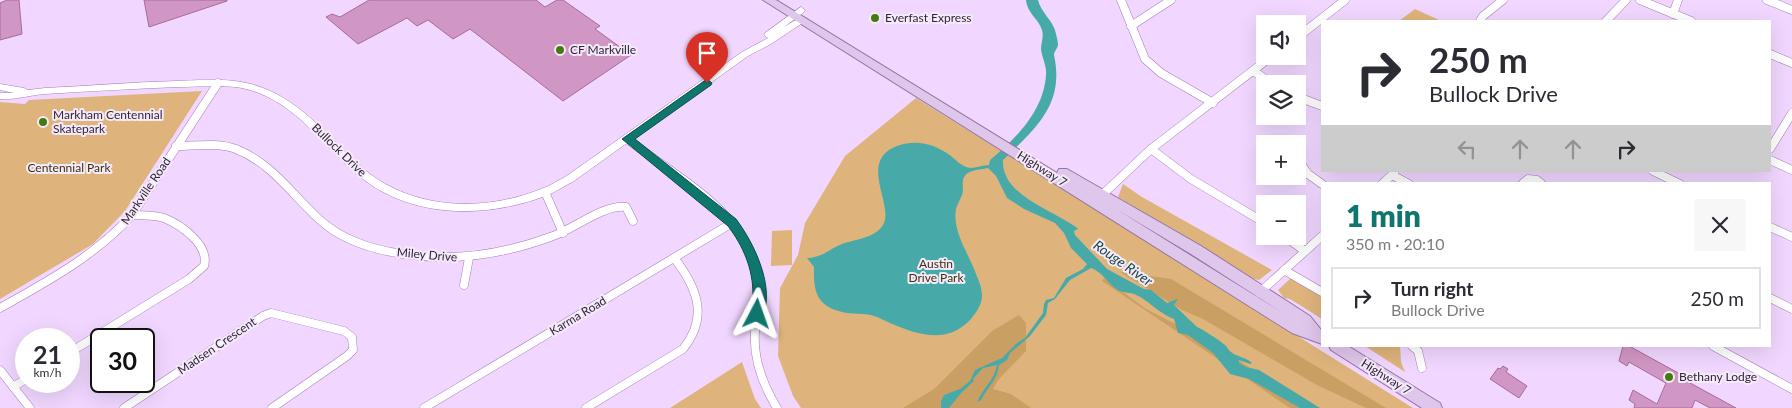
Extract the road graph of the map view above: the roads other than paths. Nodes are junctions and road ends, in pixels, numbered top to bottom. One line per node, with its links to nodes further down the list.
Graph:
1 (768, 0): 13 (main road, Highway 7)
2 (784, 0): 13 (main road, Highway 7)
3 (1121, 0): 17 (street)
4 (1171, 0): 17 (street)
5 (1345, 0): 18 (street)
6 (1503, 0): 14 (street)
7 (1626, 0): 15 (street)
8 (1640, 0): 12 (street)
9 (1678, 0): 12 (street)
10 (1767, 0): 11 (street)
11 (1792, 10)
12 (1673, 14): 16 (street)
13 (798, 15): 32 (street, Bullock Drive); 36 (main road, Highway 7)
14 (1481, 20)
15 (1607, 20)
16 (1688, 20)
17 (1131, 26): 29 (street)
18 (1306, 31)
19 (1771, 54): 20 (street)
20 (1792, 63)
21 (1260, 65): 22 (street)
22 (1252, 71): 23 (street); 29 (street)
23 (1259, 75)
24 (218, 83): 26 (street, Bullock Drive); 33 (street, Markville Road); 48 (street, Bullock Drive)
25 (0, 87): 26 (street, Bullock Drive)
26 (28, 92): 27 (street, Bullock Drive)
27 (0, 96)
28 (1306, 100): 30 (street)
29 (1213, 103): 35 (street)
30 (1321, 106)
31 (1792, 113): 34 (street)
32 (627, 139): 48 (street, Bullock Drive); 53 (street)
33 (176, 146): 50 (street, Markville Road); 60 (street, Miley Drive)
34 (1771, 147)
35 (1151, 149): 49 (street); 51 (street)
36 (1022, 152): 49 (main road, Highway 7); 65 (main road, Highway 7)
37 (1771, 160): 38 (street)
38 (1792, 170)
39 (1306, 171): 47 (street)
40 (1655, 172): 46 (street)
41 (1394, 173): 42 (street); 43 (street)
42 (1384, 182)
43 (1405, 182)
44 (1524, 182): 45 (street)
45 (1540, 182)
46 (1676, 182)
47 (1321, 183)
48 (544, 192): 55 (street)
49 (1102, 195): 65 (main road, Highway 7)
50 (132, 215): 67 (street, Markville Road); 70 (street)
51 (1256, 218)
52 (633, 221): 55 (street, Miley Drive)
53 (732, 222): 61 (street, Karma Road); 83 (street)
54 (1771, 227): 57 (street)
55 (563, 233): 60 (street, Miley Drive)
56 (1321, 237): 59 (street)
57 (1792, 237)
58 (1297, 245): 59 (street)
59 (1305, 251): 62 (street)
60 (469, 258): 63 (street)
61 (674, 258): 81 (street, Karma Road); 82 (street)
62 (1284, 270): 64 (street); 65 (street)
63 (464, 285)
64 (1321, 291)
65 (1255, 296): 69 (main road, Highway 7)
66 (1771, 299): 68 (street)
67 (0, 308)
68 (1792, 310)
69 (1320, 336)
70 (80, 346)
71 (1338, 347): 84 (main road, Highway 7)
72 (1413, 347): 74 (street)
73 (1715, 347): 77 (street)
74 (1422, 368)
75 (0, 370): 76 (street)
76 (13, 387): 78 (street)
77 (1792, 388)
78 (30, 408)
79 (124, 408): 80 (street, Madsen Crescent)
80 (272, 408)
81 (424, 408)
82 (586, 408)
83 (777, 408)
84 (1436, 408)

